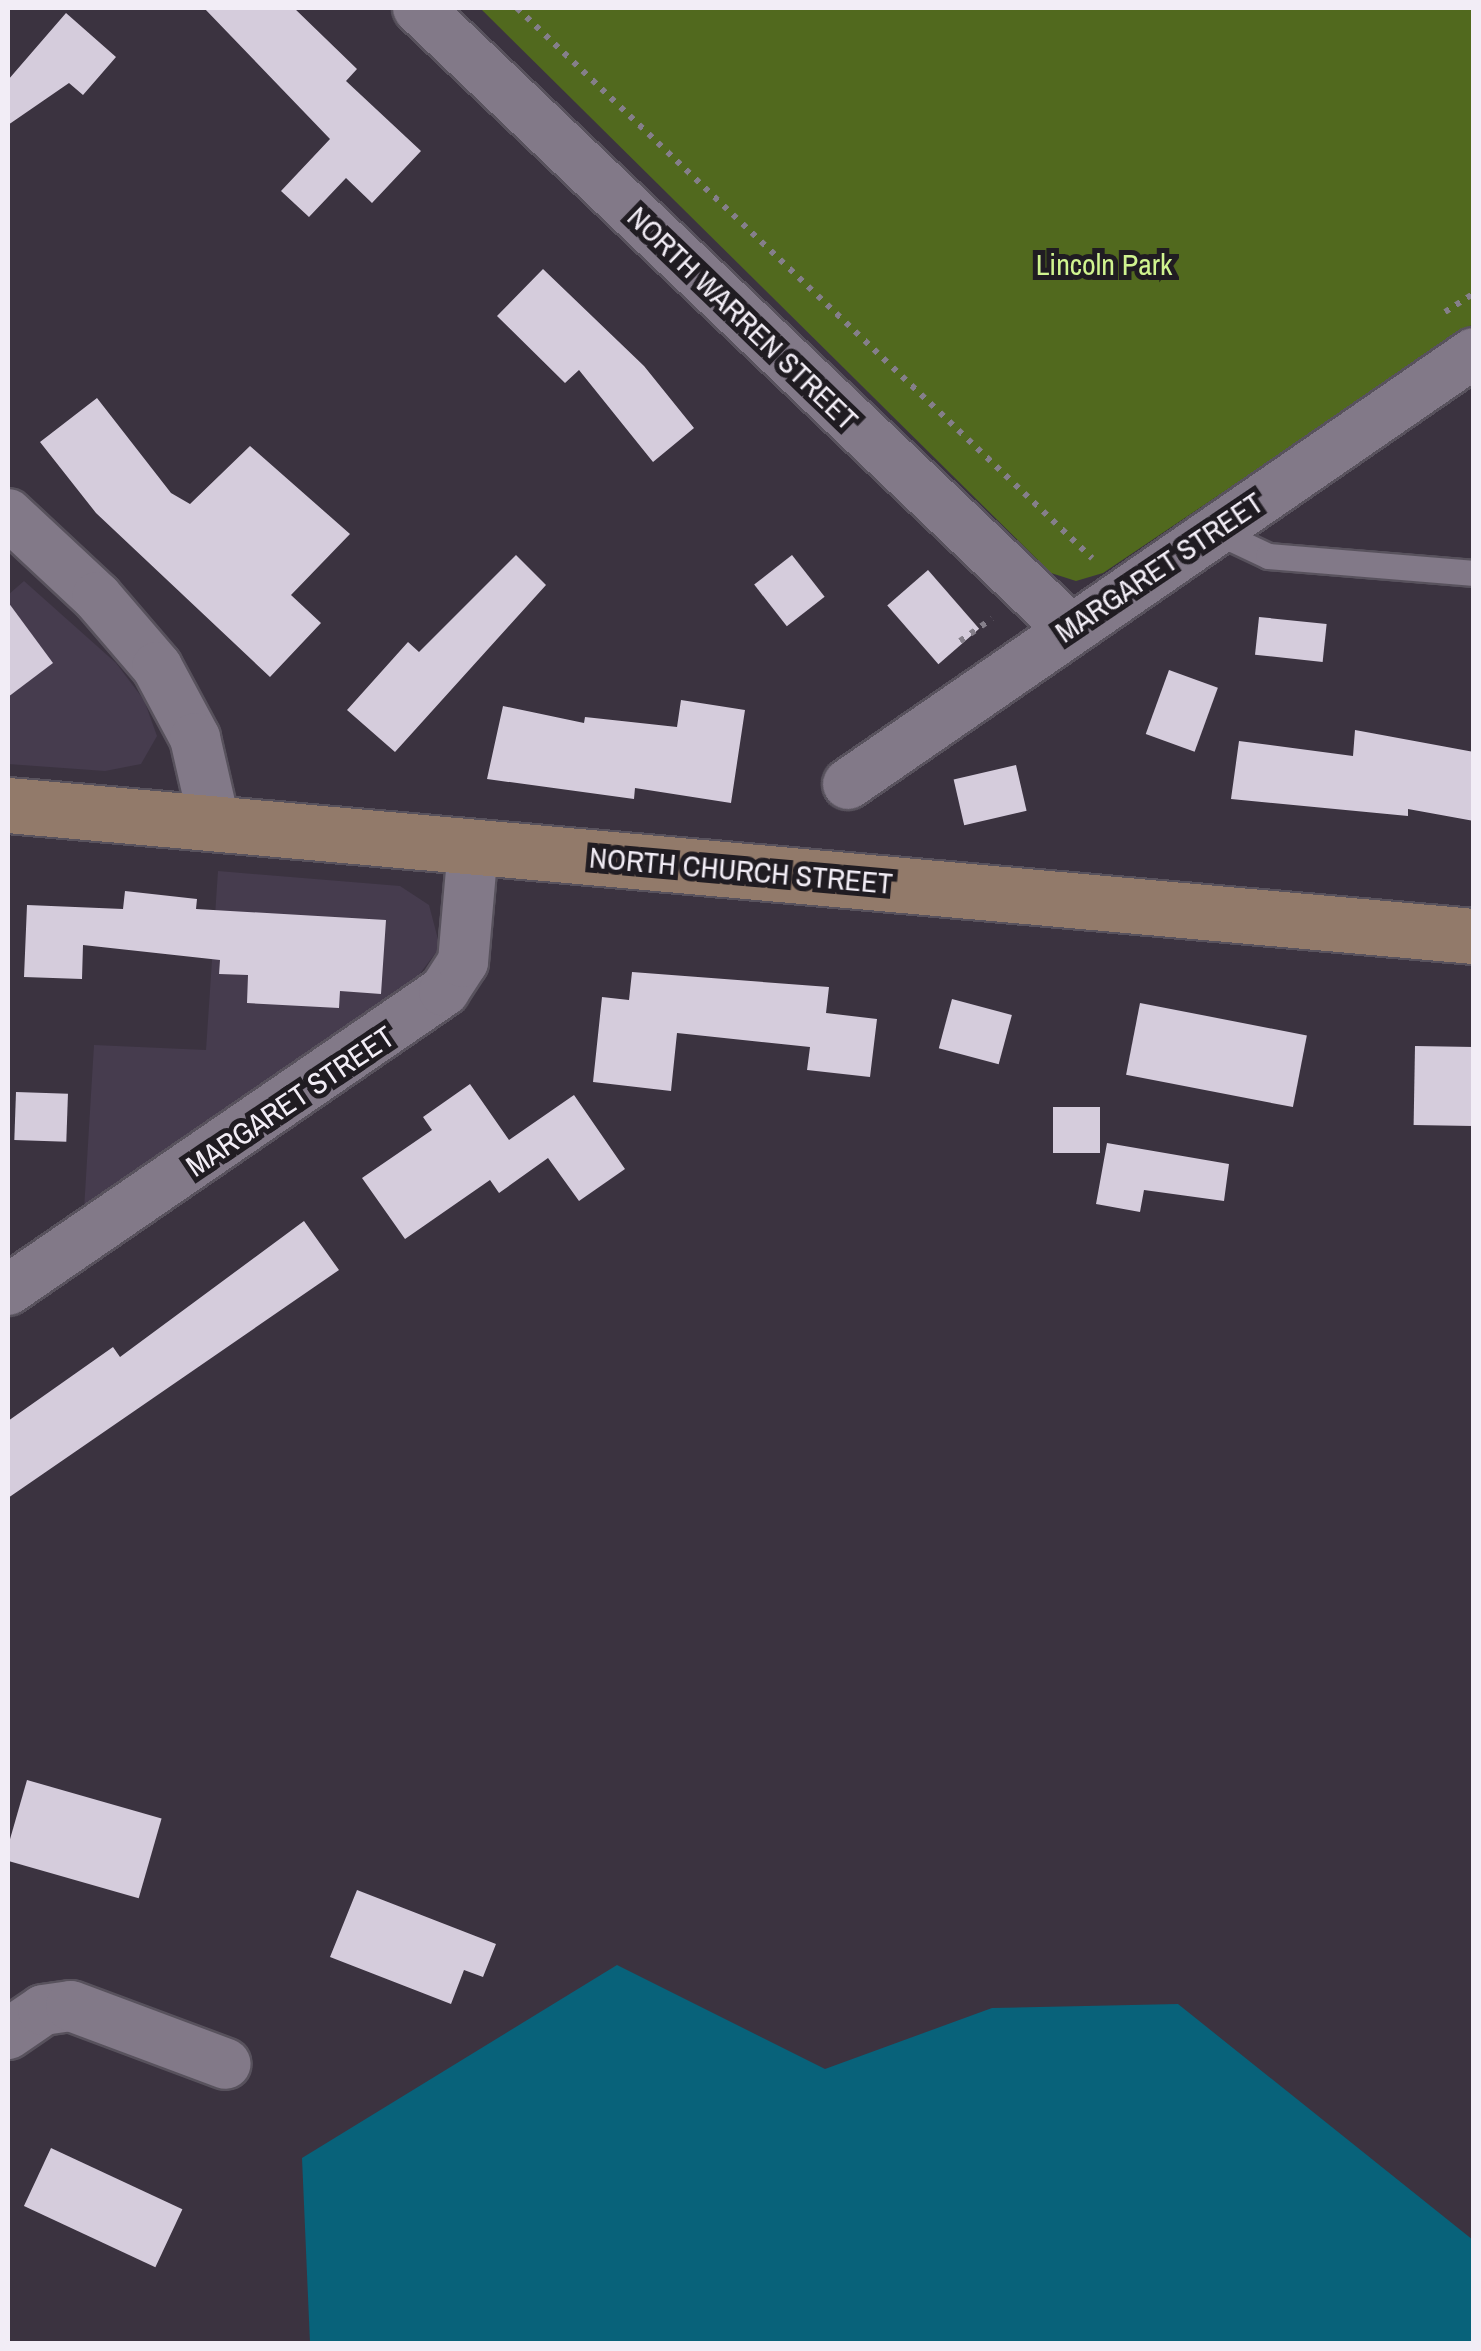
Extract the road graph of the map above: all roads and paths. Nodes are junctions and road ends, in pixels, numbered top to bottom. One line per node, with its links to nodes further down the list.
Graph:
1 (418, 8): 8 (street, NORTH WARREN STREET)
2 (516, 8): 6 (path)
3 (1474, 353): 5 (street, MARGARET STREET)
4 (8, 514): 11 (street)
5 (1213, 530): 7 (lane); 8 (street, MARGARET STREET)
6 (1092, 558)
7 (1474, 573)
8 (1069, 628): 9 (street, MARGARET STREET)
9 (848, 784)
10 (8, 806): 11 (main road, NORTH CHURCH STREET)
11 (214, 821): 12 (main road, NORTH CHURCH STREET)
12 (473, 847): 13 (main road, NORTH CHURCH STREET); 14 (street, MARGARET STREET)
13 (1474, 936)
14 (9, 1286)
15 (8, 2034): 16 (street)
16 (226, 2064)

